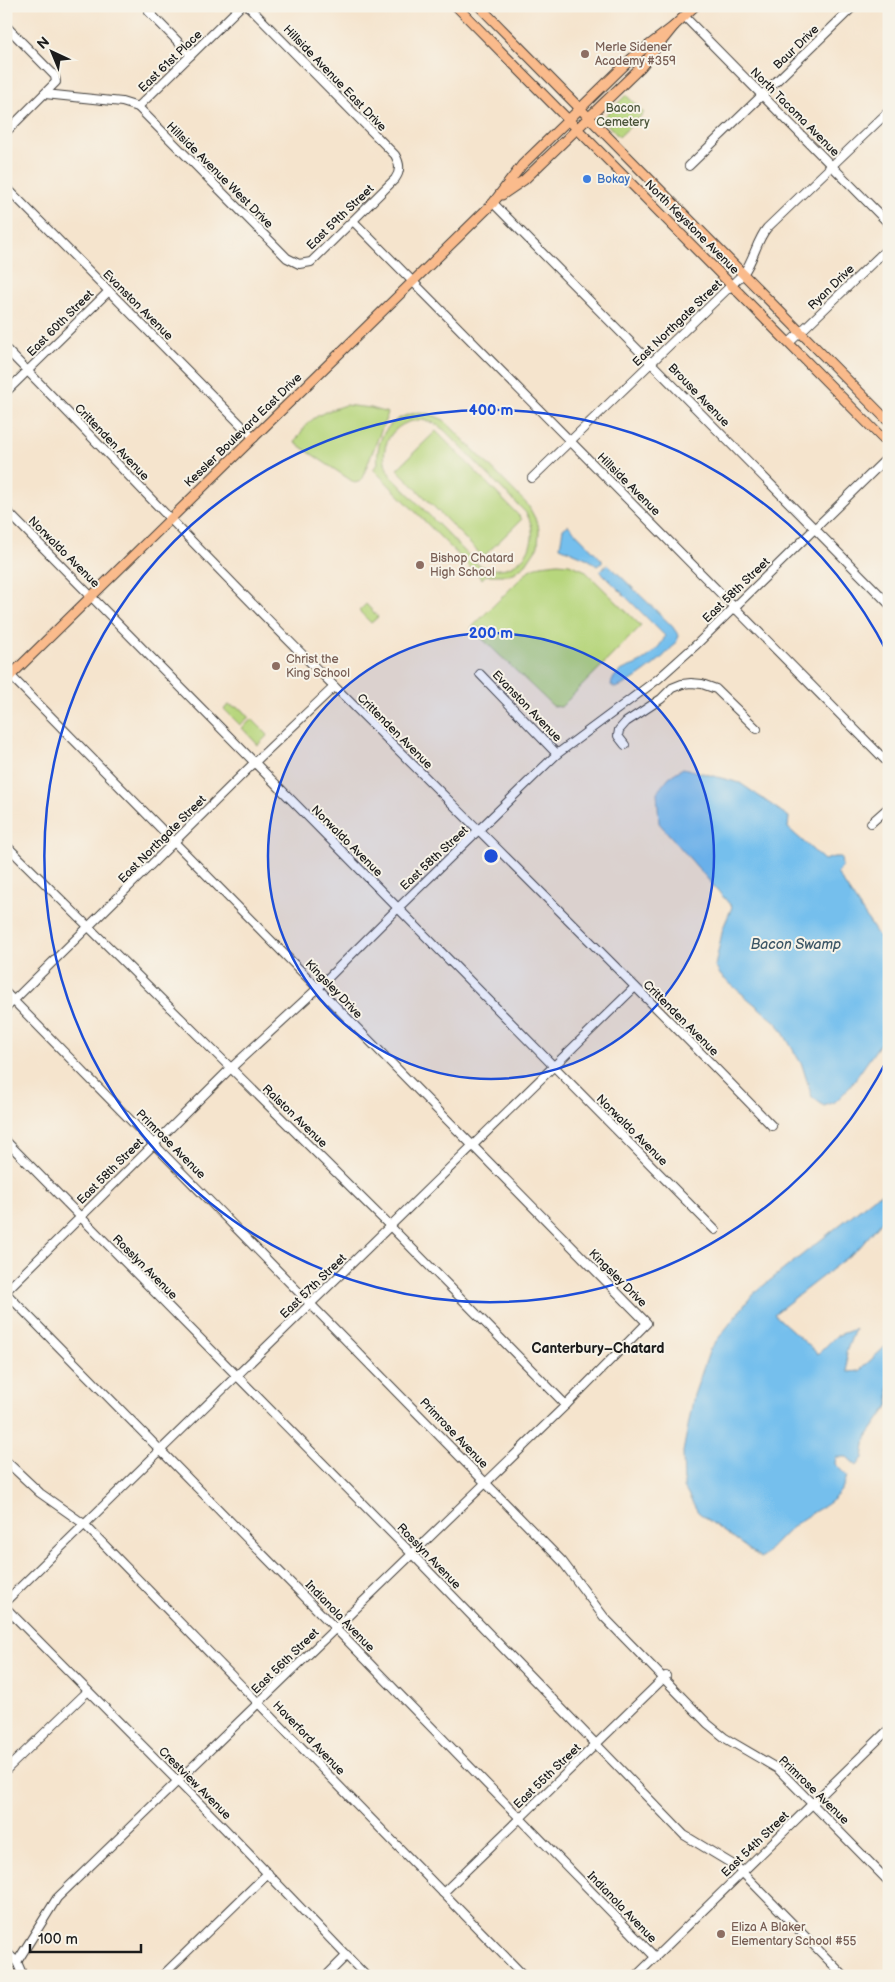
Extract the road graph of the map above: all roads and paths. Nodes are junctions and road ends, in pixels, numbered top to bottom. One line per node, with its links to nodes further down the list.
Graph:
1 (241, 6): 11 (street, East 61st Place)
2 (248, 6): 23 (street, Hillside Avenue East Drive)
3 (456, 6): 18 (main road, North Keystone Avenue)
4 (479, 6): 15 (main road, North Keystone Avenue)
5 (695, 6): 8 (main road, Kessler Boulevard East Drive)
6 (854, 6): 13 (street, Baur Drive)
7 (149, 12): 11 (street)
8 (684, 16): 10 (main road, Kessler Boulevard East Drive); 13 (street, North Tacoma Avenue)
9 (6, 26): 12 (street)
10 (674, 26): 15 (main road, Kessler Boulevard East Drive); 17 (main road, Kessler Boulevard East Drive)
11 (191, 55): 14 (street, East 61st Place)
12 (45, 94): 14 (street, East 61st Place); 20 (street)
13 (762, 96): 21 (street, Baur Drive); 22 (street, North Tacoma Avenue)
14 (138, 107): 29 (street, Hillside Avenue West Drive)
15 (580, 109): 17 (main road, North Keystone Avenue); 18 (main road, Kessler Boulevard East Drive)
16 (889, 111): 22 (street, East Northgate Street)
17 (588, 118): 19 (main road, Kessler Boulevard East Drive); 30 (main road, North Keystone Avenue)
18 (568, 120): 19 (main road, North Keystone Avenue); 25 (main road, Kessler Boulevard East Drive)
19 (577, 129): 25 (main road, Kessler Boulevard East Drive); 32 (main road, North Keystone Avenue)
20 (6, 132)
21 (689, 166)
22 (832, 166): 27 (street, North Tacoma Avenue); 30 (street, East Northgate Street)
23 (399, 169): 26 (street, East 59th Street)
24 (6, 187): 33 (street, Evanston Avenue)
25 (495, 201): 31 (main road, Kessler Boulevard East Drive); 37 (street, Brouse Avenue)
26 (353, 221): 29 (street, East 59th Street); 31 (street, Hillside Avenue)
27 (889, 224)
28 (889, 247): 34 (street, Ryan Drive)
29 (287, 258)
30 (743, 274): 32 (street, East Northgate Street); 34 (main road, North Keystone Avenue)
31 (413, 281): 41 (main road, Kessler Boulevard East Drive); 42 (street, Hillside Avenue)
32 (731, 285): 35 (main road, North Keystone Avenue); 37 (street, East Northgate Street)
33 (109, 291): 38 (street, East 60th Street); 41 (street, Evanston Avenue)
34 (801, 332): 35 (street, Ryan Drive); 40 (main road, North Keystone Avenue)
35 (789, 343): 43 (main road, North Keystone Avenue)
36 (6, 349): 38 (street, Crittenden Avenue)
37 (652, 363): 42 (street, East Northgate Street); 48 (street, Brouse Avenue)
38 (28, 371): 39 (street, East 60th Street); 47 (street, Crittenden Avenue)
39 (6, 392)
40 (889, 422)
41 (254, 438): 47 (main road, Kessler Boulevard East Drive)
42 (571, 441): 45 (street, East Northgate Street); 51 (street, Hillside Avenue)
43 (889, 445)
44 (889, 456): 48 (street, East 58th Street)
45 (532, 478)
46 (6, 510): 49 (street, Norwaldo Avenue)
47 (171, 518): 49 (main road, Kessler Boulevard East Drive); 55 (street, Crittenden Avenue)
48 (814, 528): 50 (street, Brouse Avenue); 51 (street, East 58th Street)
49 (91, 597): 53 (main road, Kessler Boulevard East Drive); 60 (street, Norwaldo Avenue)
50 (889, 604)
51 (734, 607): 54 (street, East 58th Street); 61 (street, Hillside Avenue)
52 (480, 674): 59 (street, Evanston Avenue)
53 (8, 676): 65 (street, Kingsley Drive)
54 (658, 679): 56 (street); 59 (street, East 58th Street)
55 (334, 687): 60 (street, East Northgate Street); 64 (street, Crittenden Avenue)
56 (668, 692): 57 (street); 58 (street)
57 (757, 729)
58 (625, 745)
59 (557, 754): 64 (street, East 58th Street)
60 (254, 763): 65 (street, East Northgate Street); 67 (street, Norwaldo Avenue)
61 (889, 764)
62 (889, 807): 63 (street)
63 (871, 823)
64 (480, 830): 67 (street, East 58th Street); 69 (street, Crittenden Avenue)
65 (174, 843): 68 (street, East Northgate Street); 70 (street, Kingsley Drive)
66 (6, 845): 68 (street, Ralston Avenue)
67 (398, 908): 70 (street, East 58th Street); 74 (street, Norwaldo Avenue)
68 (88, 927): 72 (street, East Northgate Street); 75 (street, Ralston Avenue)
69 (635, 987): 74 (street, East 57th Street); 76 (street, Crittenden Avenue)
70 (318, 988): 75 (street, East 58th Street); 79 (street, Kingsley Drive)
71 (6, 993): 72 (street, Primrose Avenue)
72 (14, 1001): 73 (street, East Northgate Street); 78 (street, Primrose Avenue)
73 (6, 1008)
74 (554, 1066): 79 (street, East 57th Street); 82 (street, Norwaldo Avenue)
75 (230, 1069): 78 (street, East 58th Street); 81 (street, Ralston Avenue)
76 (772, 1126)
77 (6, 1141): 80 (street, Rosslyn Avenue)
78 (154, 1143): 80 (street, East 58th Street); 84 (street, Primrose Avenue)
79 (472, 1146): 81 (street, East 57th Street); 85 (street, Kingsley Drive)
80 (80, 1218): 83 (street, East 58th Street); 86 (street, Rosslyn Avenue)
81 (390, 1226): 84 (street, East 57th Street); 87 (street, Ralston Avenue)
82 (715, 1230)
83 (6, 1292): 88 (street, Indianola Avenue)
84 (311, 1303): 86 (street, East 57th Street); 90 (street, Primrose Avenue)
85 (647, 1322): 87 (street, East 56th Street)
86 (237, 1376): 88 (street, East 57th Street); 92 (street, Rosslyn Avenue)
87 (566, 1405): 90 (street, East 56th Street)
88 (161, 1450): 91 (street, East 57th Street); 95 (street, Indianola Avenue)
89 (6, 1461): 91 (street, Haverford Avenue)
90 (486, 1482): 92 (street, East 56th Street); 96 (street, Primrose Avenue)
91 (84, 1524): 93 (street, East 57th Street); 98 (street, Haverford Avenue)
92 (412, 1554): 95 (street, East 56th Street); 100 (street, Rosslyn Avenue)
93 (6, 1601)
94 (6, 1608): 97 (street, Crestview Avenue)
95 (335, 1628): 98 (street, East 56th Street); 104 (street, Indianola Avenue)
96 (666, 1677): 100 (street, East 55th Street); 103 (street, Primrose Avenue)
97 (88, 1692): 101 (street); 102 (street, Crestview Avenue)
98 (259, 1702): 102 (street, East 56th Street); 108 (street, Haverford Avenue)
99 (888, 1731): 103 (street, East 54th Street)
100 (596, 1744): 104 (street, East 55th Street); 105 (street, Rosslyn Avenue)
101 (6, 1770)
102 (178, 1781): 106 (street, Crestview Avenue); 112 (street, East 56th Street)
103 (813, 1804): 105 (street, East 54th Street); 107 (street, Primrose Avenue)
104 (520, 1818): 108 (street, East 55th Street); 111 (street, Indianola Avenue)
105 (742, 1872): 111 (street, East 54th Street); 119 (street, Rosslyn Avenue)
106 (268, 1873): 110 (street, Crestview Avenue); 114 (street)
107 (889, 1882)
108 (443, 1893): 117 (street, Haverford Avenue)
109 (6, 1952): 112 (street)
110 (347, 1955): 115 (street); 116 (street, Crestview Avenue)
111 (655, 1958): 118 (street, East 54th Street)
112 (17, 1962): 113 (street)
113 (23, 1976)
114 (162, 1976)
115 (326, 1976)
116 (366, 1976)
117 (524, 1976)
118 (636, 1976)
119 (844, 1976)

